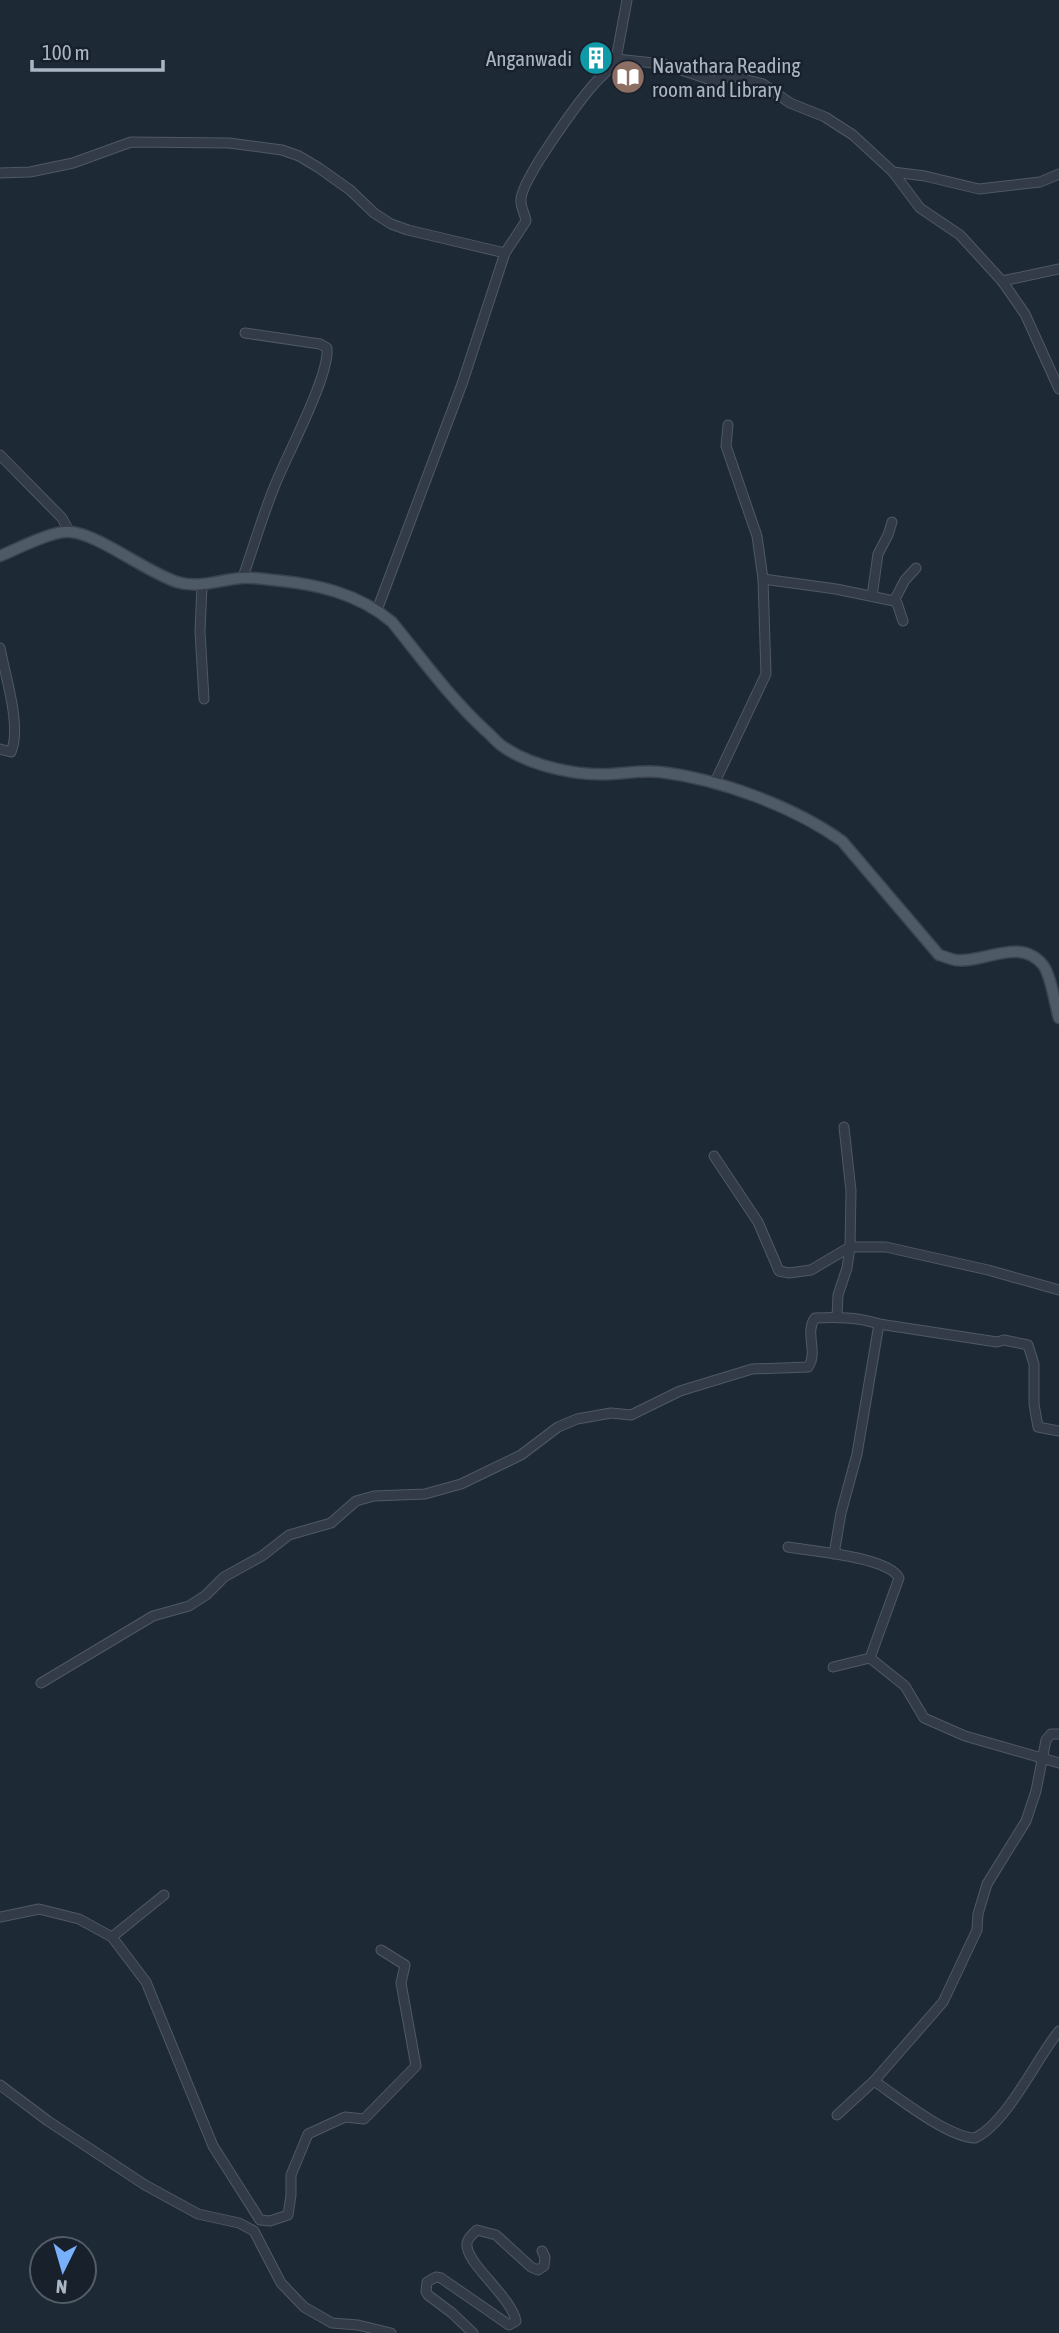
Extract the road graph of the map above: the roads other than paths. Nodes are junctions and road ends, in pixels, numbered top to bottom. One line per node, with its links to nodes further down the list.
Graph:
1 (627, 0): 2 (street)
2 (616, 59): 3 (street); 6 (street)
3 (893, 172): 5 (street); 8 (street)
4 (0, 173): 6 (street)
5 (1059, 174)
6 (505, 253): 22 (street)
7 (1059, 269): 8 (street)
8 (1002, 281): 10 (street)
9 (245, 333): 17 (street)
10 (1059, 389)
11 (728, 425): 18 (street)
12 (0, 455): 14 (street)
13 (892, 522): 20 (street)
14 (69, 531): 15 (main road); 19 (main road)
15 (0, 556)
16 (916, 568): 21 (street)
17 (243, 578): 19 (main road); 22 (main road)
18 (763, 579): 20 (street); 27 (street)
19 (202, 586): 25 (street)
20 (872, 596): 21 (street)
21 (894, 601): 23 (street)
22 (377, 610): 27 (main road)
23 (903, 621)
24 (0, 648): 26 (street)
25 (204, 699)
26 (0, 749)
27 (715, 782): 28 (main road)
28 (1057, 1001): 29 (main road)
29 (1059, 1017)
30 (844, 1127): 32 (street)
31 (714, 1156): 32 (street)
32 (850, 1247): 33 (street); 34 (street)
33 (1059, 1290)
34 (837, 1317): 35 (street); 41 (street)
35 (879, 1324): 36 (street); 38 (street)
36 (1059, 1431)
37 (788, 1547): 38 (street)
38 (834, 1554): 39 (street)
39 (870, 1658): 40 (street); 43 (street)
40 (833, 1667)
41 (41, 1683)
42 (1059, 1734): 43 (street)
43 (1042, 1758): 44 (street); 50 (street)
44 (1059, 1763)
45 (164, 1895): 47 (street)
46 (0, 1917): 47 (street)
47 (112, 1937): 53 (street)
48 (381, 1950): 53 (street)
49 (1059, 2031): 50 (street)
50 (874, 2081): 52 (street)
51 (0, 2085): 54 (street)
52 (837, 2115)
53 (260, 2220): 54 (street)
54 (254, 2231): 56 (street)
55 (542, 2251): 57 (street)
56 (391, 2333)
57 (473, 2333)

